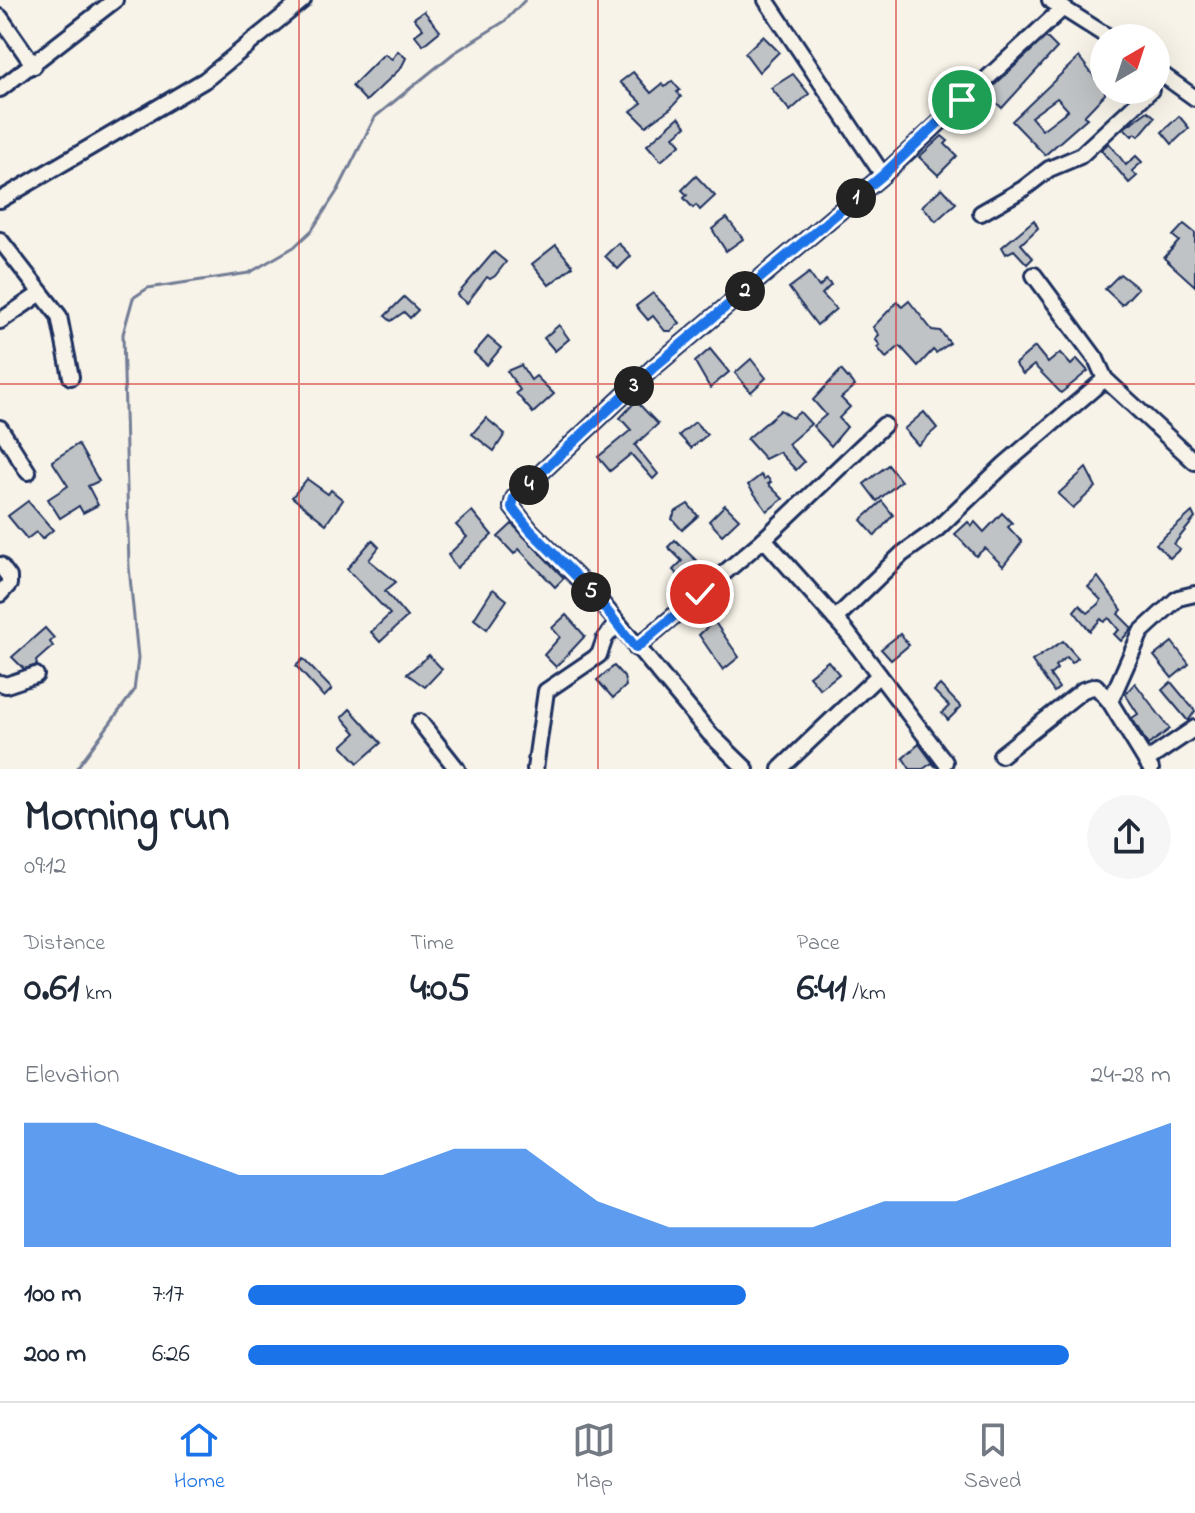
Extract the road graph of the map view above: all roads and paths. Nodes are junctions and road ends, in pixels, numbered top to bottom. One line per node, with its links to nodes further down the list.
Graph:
1 (115, 0): 7 (street)
2 (303, 0): 13 (street)
3 (766, 0): 12 (street)
4 (1056, 4): 6 (street); 12 (street)
5 (0, 17): 7 (street)
6 (1090, 25)
7 (34, 66): 9 (street)
8 (1170, 83): 10 (street)
9 (0, 89)
10 (1195, 98)
11 (1136, 104): 14 (street)
12 (883, 175): 30 (street)
13 (0, 200)
14 (981, 213)
15 (0, 240): 17 (street)
16 (1034, 275): 20 (street)
17 (41, 293): 18 (street); 19 (street)
18 (0, 321)
19 (71, 377)
20 (1105, 379): 23 (street); 29 (street)
21 (884, 425): 25 (street)
22 (0, 428): 24 (street)
23 (1195, 462)
24 (28, 472)
25 (764, 539): 29 (street); 31 (street)
26 (0, 565): 27 (street)
27 (0, 594)
28 (1195, 594): 35 (street)
29 (835, 619): 33 (street)
30 (616, 625): 31 (street); 42 (street)
31 (636, 648): 43 (street)
32 (36, 675): 34 (street)
33 (879, 675): 39 (street); 44 (street)
34 (0, 683)
35 (1110, 702): 38 (street); 40 (street)
36 (420, 722): 41 (street)
37 (1194, 730): 40 (street)
38 (1001, 755)
39 (945, 762)
40 (1149, 765)
41 (457, 769)
42 (535, 769)
43 (745, 769)
44 (780, 769)

